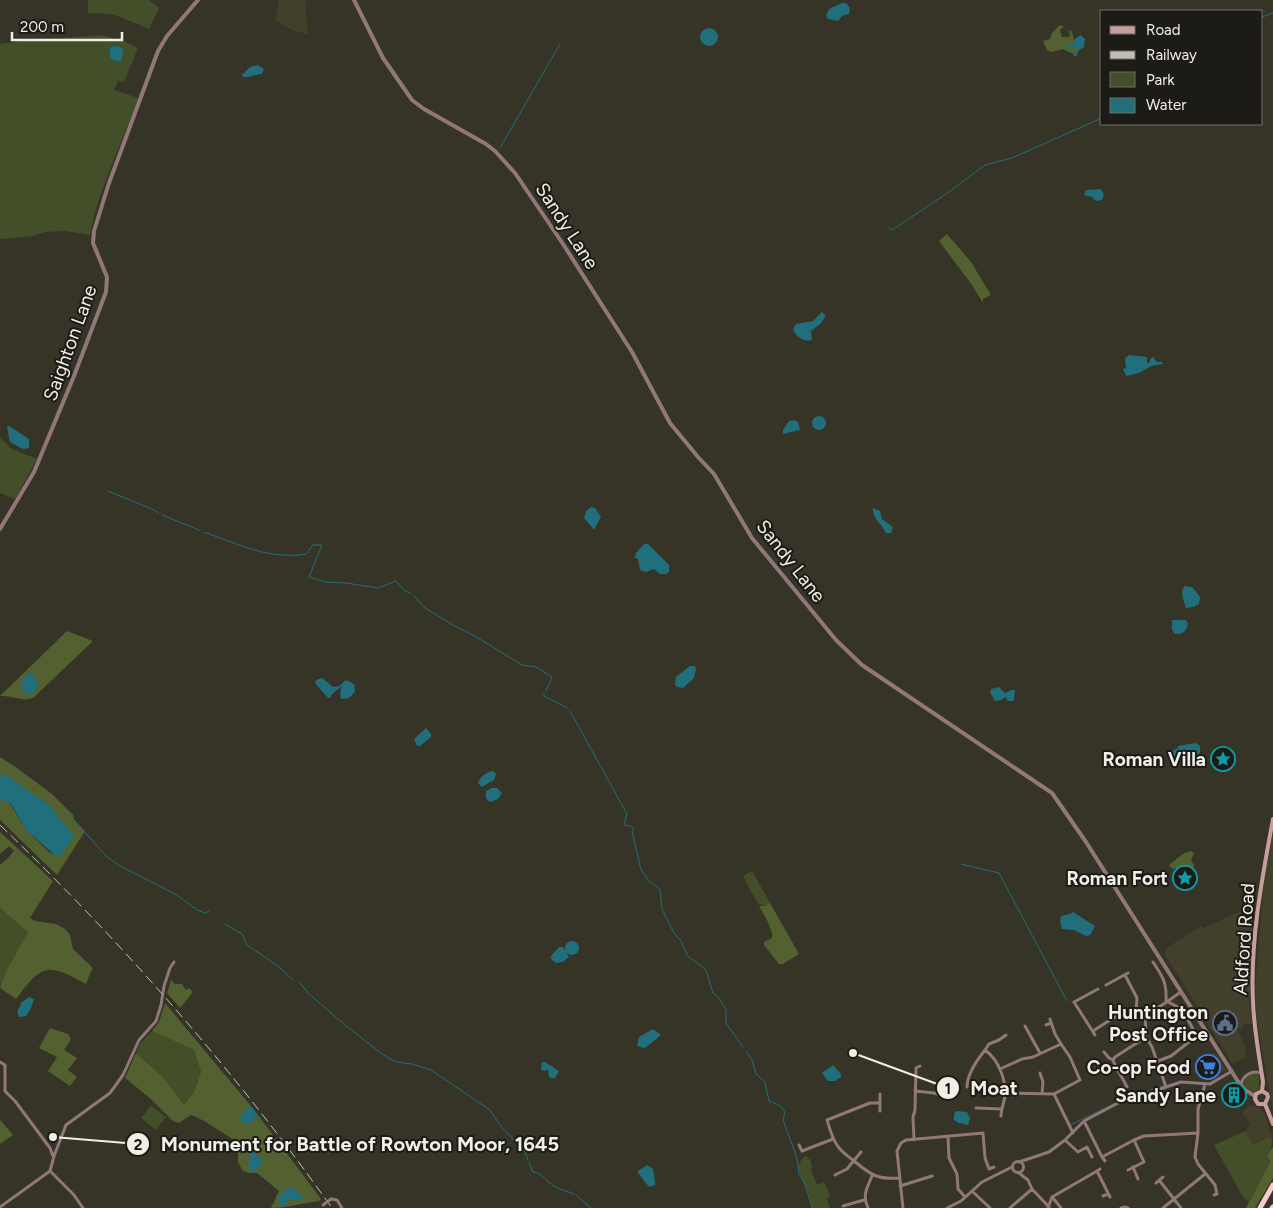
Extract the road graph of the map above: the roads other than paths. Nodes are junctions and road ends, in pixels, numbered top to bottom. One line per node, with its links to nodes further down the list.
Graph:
1 (198, 0): 3 (street, Saighton Lane)
2 (354, 0): 9 (street, Sandy Lane)
3 (0, 529)
4 (1273, 819): 31 (main road, Aldford Road)
5 (174, 962): 67 (street)
6 (1153, 962): 10 (street)
7 (1106, 985): 11 (street)
8 (1098, 989): 16 (street)
9 (1181, 992): 10 (street); 30 (street, Sandy Lane)
10 (1166, 1001): 12 (street); 15 (street)
11 (1136, 1010): 12 (street); 16 (street)
12 (1146, 1011): 19 (street)
13 (1046, 1025): 21 (street)
14 (1025, 1026): 24 (street)
15 (1193, 1029)
16 (1093, 1031): 18 (street)
17 (1006, 1035): 22 (street)
18 (1095, 1035)
19 (1146, 1037): 25 (street); 26 (street)
20 (1189, 1042): 26 (street)
21 (1062, 1044): 24 (street); 44 (street)
22 (985, 1050): 29 (street); 36 (street)
23 (1104, 1052): 25 (street)
24 (1040, 1053): 29 (street)
25 (1114, 1060): 37 (street)
26 (1158, 1061): 38 (street)
27 (0, 1062): 67 (street)
28 (916, 1068): 39 (street)
29 (1000, 1070): 41 (street)
30 (1232, 1071): 33 (street); 34 (street, Sandy Lane)
31 (1261, 1073): 34 (street); 40 (main road, Aldford Road)
32 (1040, 1075): 43 (street)
33 (1206, 1084): 38 (street); 59 (street)
34 (1241, 1084): 45 (street, Sandy Lane)
35 (954, 1086): 39 (street)
36 (966, 1087)
37 (1127, 1087)
38 (1166, 1087): 54 (street)
39 (915, 1091): 62 (street)
40 (1262, 1091): 45 (main road); 47 (main road)
41 (1005, 1093): 43 (street); 49 (street)
42 (880, 1094): 46 (street)
43 (1042, 1094): 44 (street)
44 (1054, 1094): 58 (street)
45 (1255, 1096): 47 (main road)
46 (880, 1103): 50 (street); 53 (street)
47 (1265, 1104): 55 (main road)
48 (976, 1108): 49 (street)
49 (1001, 1109): 52 (street)
50 (880, 1111)
51 (824, 1116): 53 (street)
52 (1001, 1116)
53 (827, 1120): 61 (street)
54 (1084, 1121): 58 (street); 69 (street)
55 (1273, 1124)
56 (990, 1132): 57 (street)
57 (983, 1133): 60 (street); 77 (street)
58 (1072, 1133): 63 (street)
59 (1198, 1133): 64 (street); 85 (street)
60 (948, 1137): 62 (street); 98 (street)
61 (833, 1139): 65 (street); 70 (street)
62 (914, 1140): 89 (street)
63 (1066, 1140): 68 (street); 74 (street)
64 (1134, 1140): 69 (street); 73 (street)
65 (799, 1145)
66 (860, 1152): 70 (street)
67 (54, 1156): 80 (street)
68 (1092, 1157)
69 (1102, 1157): 72 (street)
70 (854, 1160): 84 (street); 86 (street)
71 (1149, 1160): 73 (street)
72 (1105, 1161)
73 (1144, 1162): 76 (street)
74 (1021, 1163): 78 (street); 83 (street)
75 (994, 1167): 77 (street)
76 (1133, 1167): 79 (street); 91 (street)
77 (989, 1169): 81 (street)
78 (1012, 1169): 83 (street); 95 (street)
79 (1128, 1170)
80 (50, 1171): 104 (street); 106 (street)
81 (985, 1171)
82 (925, 1173): 90 (street)
83 (1021, 1173): 94 (street)
84 (835, 1174)
85 (1205, 1174): 96 (street); 100 (street)
86 (872, 1176): 89 (street); 101 (street)
87 (932, 1176): 90 (street)
88 (1163, 1177): 100 (street)
89 (900, 1178): 93 (street)
90 (926, 1178): 93 (street)
91 (1138, 1179)
92 (1273, 1185): 118 (highway)
93 (900, 1186): 109 (street)
94 (1032, 1189): 105 (street); 112 (street)
95 (972, 1191): 98 (street); 111 (street)
96 (1217, 1194)
97 (1103, 1196): 99 (street)
98 (965, 1197): 110 (street)
99 (1052, 1197): 112 (street); 113 (street)
100 (1174, 1198): 116 (street); 117 (street)
101 (864, 1200): 102 (street); 108 (street)
102 (845, 1204)
103 (323, 1205): 107 (street, bridge)
104 (0, 1207)
105 (1009, 1207)
106 (83, 1208)
107 (342, 1208)
108 (868, 1208)
109 (903, 1208)
110 (947, 1208)
111 (990, 1208)
112 (1048, 1208)
113 (1061, 1208)
114 (1121, 1208): 115 (street)
115 (1128, 1208)
116 (1163, 1208)
117 (1181, 1208)
118 (1260, 1208)

